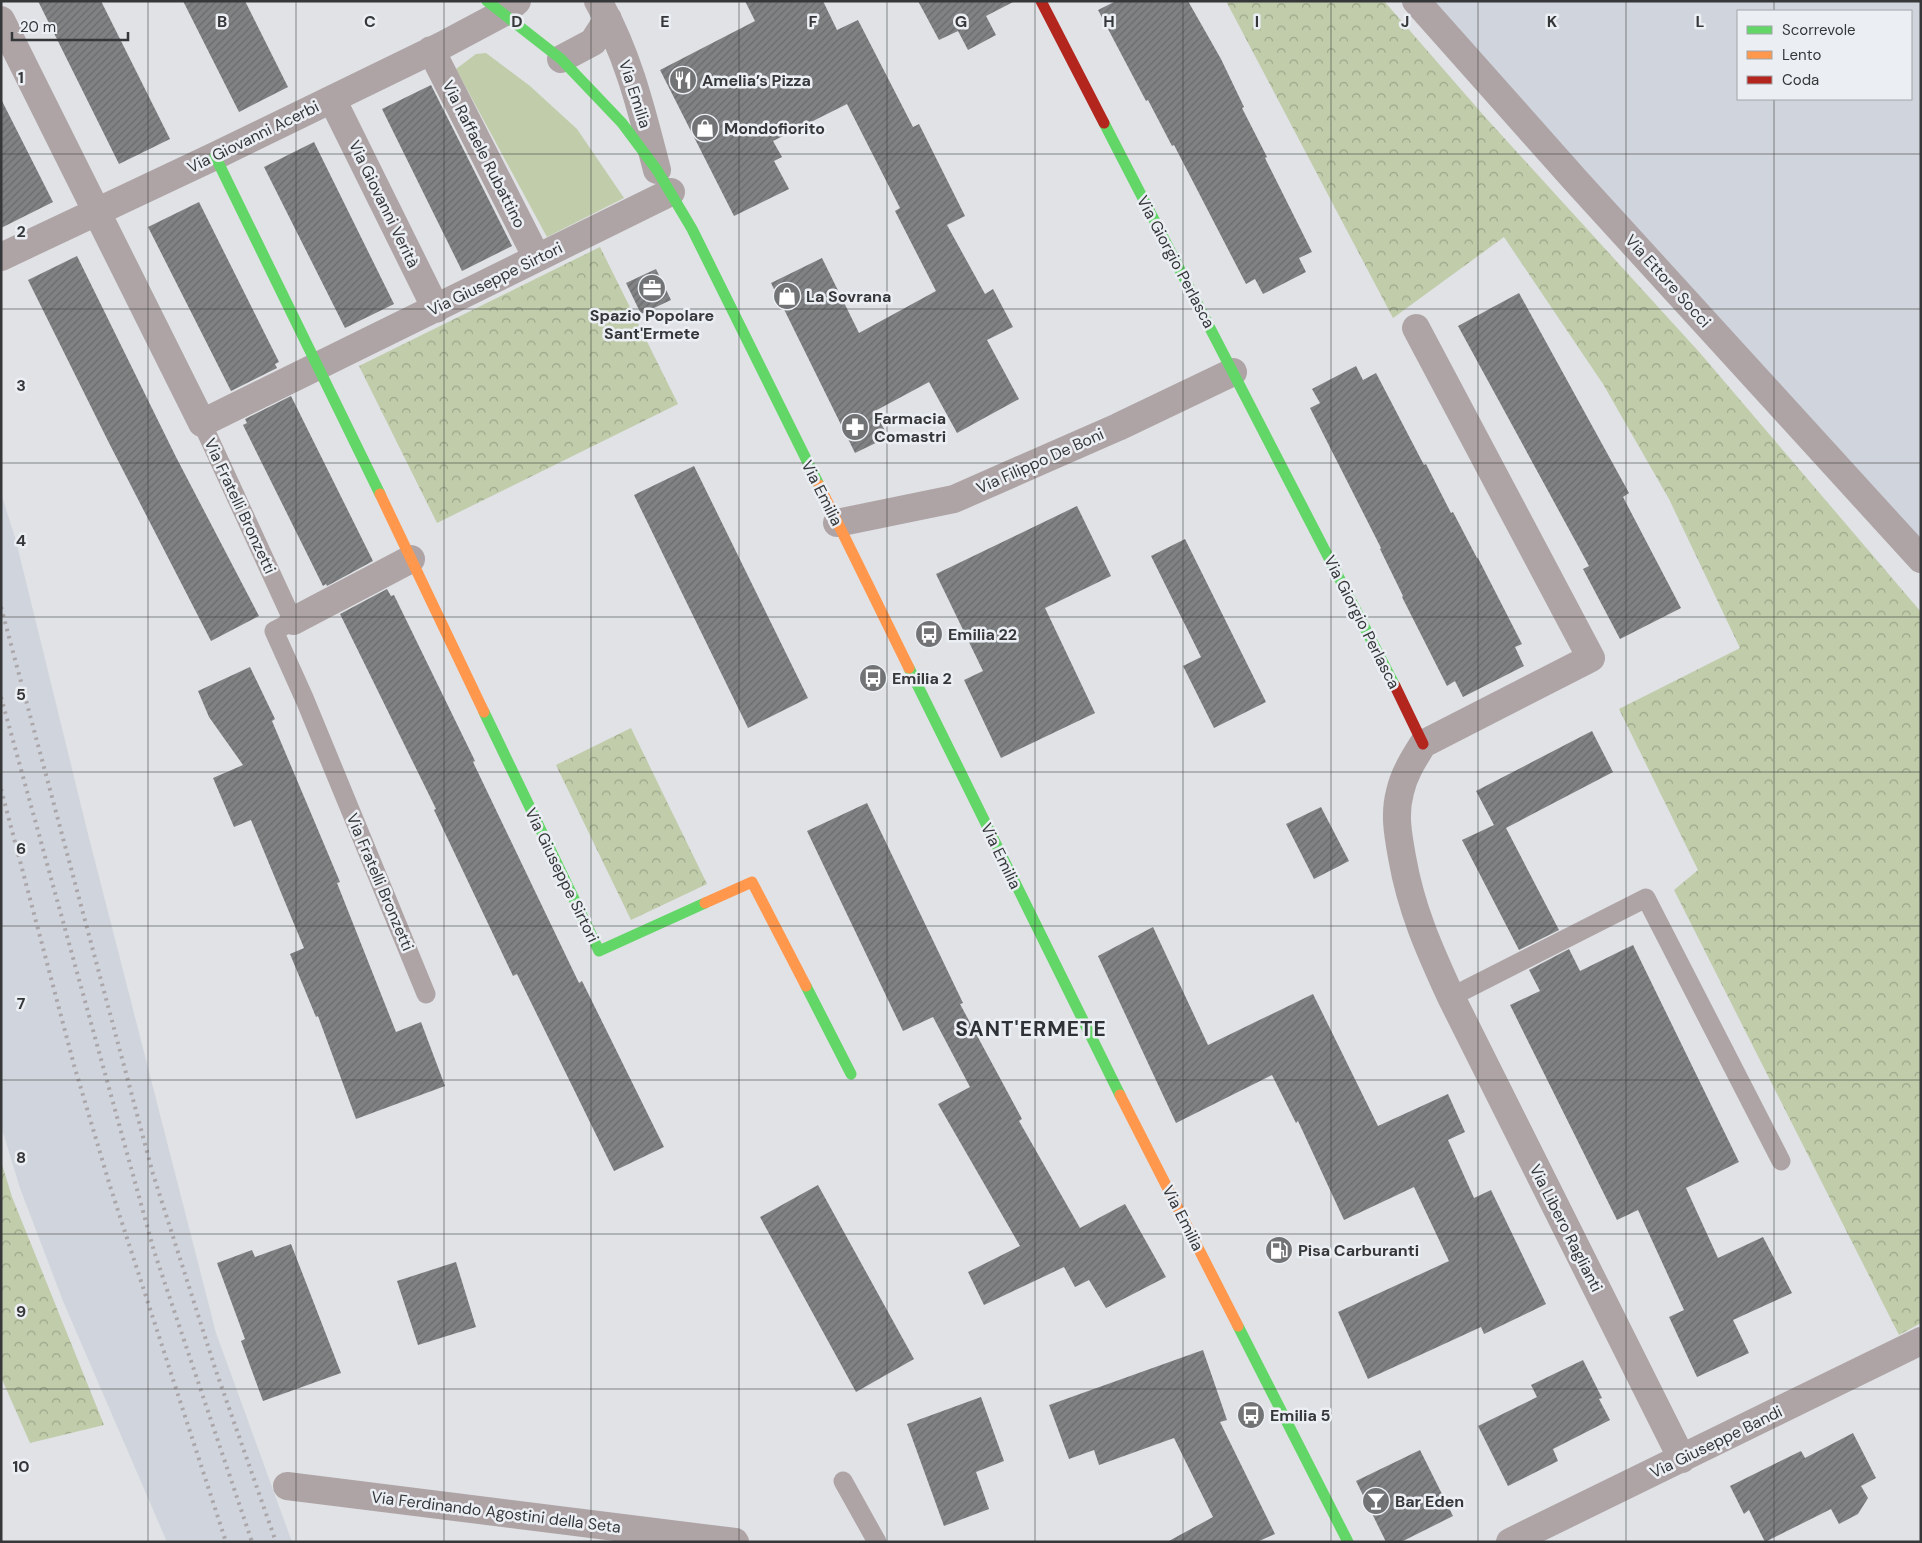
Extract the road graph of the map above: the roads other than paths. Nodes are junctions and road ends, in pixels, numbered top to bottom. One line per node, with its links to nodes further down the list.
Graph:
1 (1040, 1): 18 (street, Via Giorgio Perlasca)
2 (1416, 1): 21 (street, Via Ettore Socci)
3 (502, 5): 6 (street, Via Giovanni Acerbi); 7 (street, Via Emilia)
4 (603, 10): 7 (street, Via Emilia); 10 (street, Via Emilia)
5 (1, 20): 12 (street, Via Fratelli Bronzetti)
6 (431, 50): 8 (street, Via Giovanni Acerbi); 14 (street, Via Raffaele Rubattino)
7 (561, 59): 10 (street, Via Emilia)
8 (332, 99): 9 (street, Via Giovanni Acerbi); 15 (street, Via Giovanni Verità)
9 (216, 156): 12 (street, Via Giovanni Acerbi); 17 (street, Via Giuseppe Sirtori)
10 (657, 170): 11 (street, Via Emilia)
11 (671, 192): 14 (street, Via Giuseppe Sirtori); 20 (street, Via Emilia)
12 (97, 212): 13 (street, Via Giovanni Acerbi); 19 (street, Via Fratelli Bronzetti)
13 (1, 257)
14 (537, 258): 15 (street, Via Giuseppe Sirtori)
15 (436, 308): 17 (street, Via Giuseppe Sirtori)
16 (1416, 328): 24 (street)
17 (319, 367): 19 (street, Via Giuseppe Sirtori); 22 (street, Via Giuseppe Sirtori)
18 (1234, 372): 20 (street, Via Filippo De Boni); 24 (street, Via Giorgio Perlasca)
19 (202, 423): 23 (lane, Via Fratelli Bronzetti)
20 (837, 523): 35 (street, Via Emilia)
21 (1921, 559)
22 (411, 560): 23 (street); 27 (street, Via Giuseppe Sirtori)
23 (293, 621): 25 (lane, Via Fratelli Bronzetti)
24 (1423, 744): 26 (street, Via Libero Raglianti)
25 (426, 994)
26 (1451, 997): 28 (lane); 30 (street, Via Libero Raglianti)
27 (851, 1074)
28 (1781, 1161)
29 (1921, 1341): 30 (street, Via Giuseppe Bandi)
30 (1682, 1459): 36 (street, Via Giuseppe Bandi)
31 (843, 1480): 34 (lane)
32 (287, 1486): 33 (street, Via Ferdinando Agostini della Seta)
33 (735, 1542)
34 (877, 1542)
35 (1348, 1542)
36 (1510, 1542)

